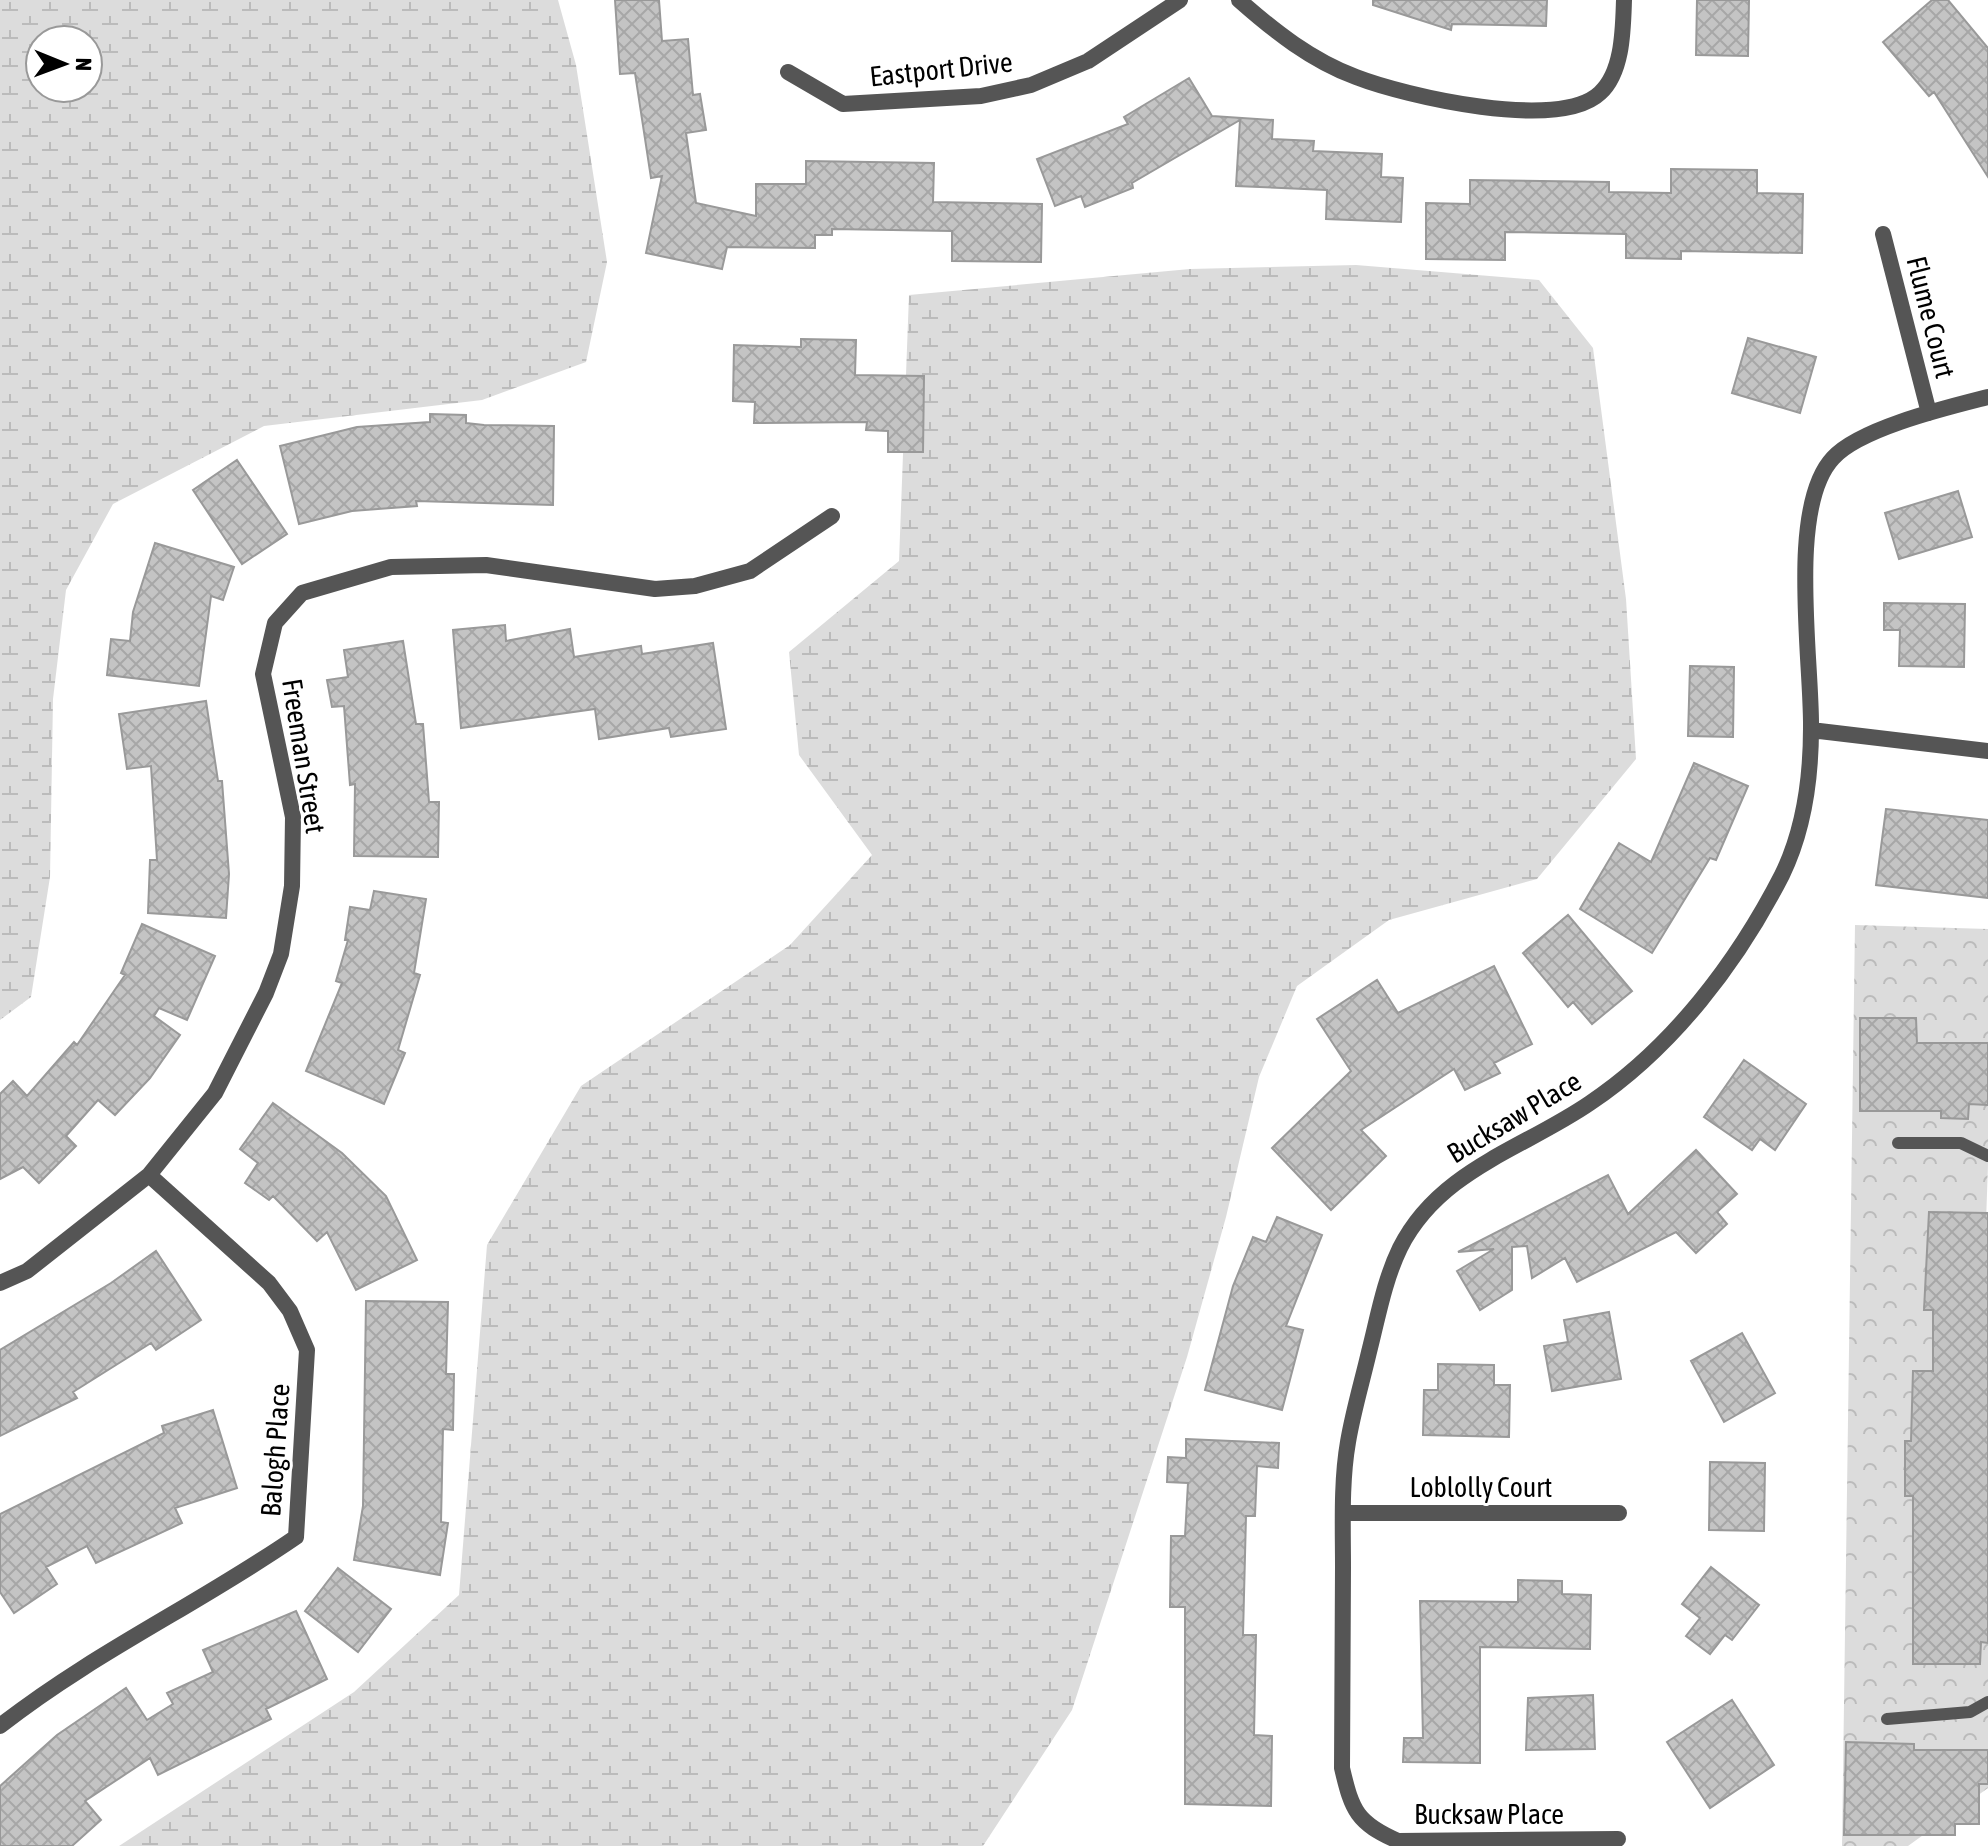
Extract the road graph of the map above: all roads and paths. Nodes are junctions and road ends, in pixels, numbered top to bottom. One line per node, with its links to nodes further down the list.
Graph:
1 (1180, 0): 4 (street, Eastport Drive)
2 (1239, 0): 3 (street)
3 (1624, 0)
4 (788, 72)
5 (1883, 234): 7 (street, Flume Court)
6 (1988, 397): 7 (street, Bucksaw Place)
7 (1929, 413): 9 (street, Bucksaw Place)
8 (832, 516): 13 (street, Freeman Street)
9 (1811, 730): 10 (street); 15 (street, Bucksaw Place)
10 (1988, 751)
11 (1898, 1143): 12 (lane)
12 (1988, 1156)
13 (149, 1175): 14 (street, Freeman Street); 19 (street, Balogh Place)
14 (0, 1283)
15 (1344, 1513): 16 (street, Loblolly Court); 20 (street, Bucksaw Place)
16 (1619, 1513)
17 (1988, 1702): 18 (lane)
18 (1887, 1719)
19 (0, 1726)
20 (1618, 1839)

